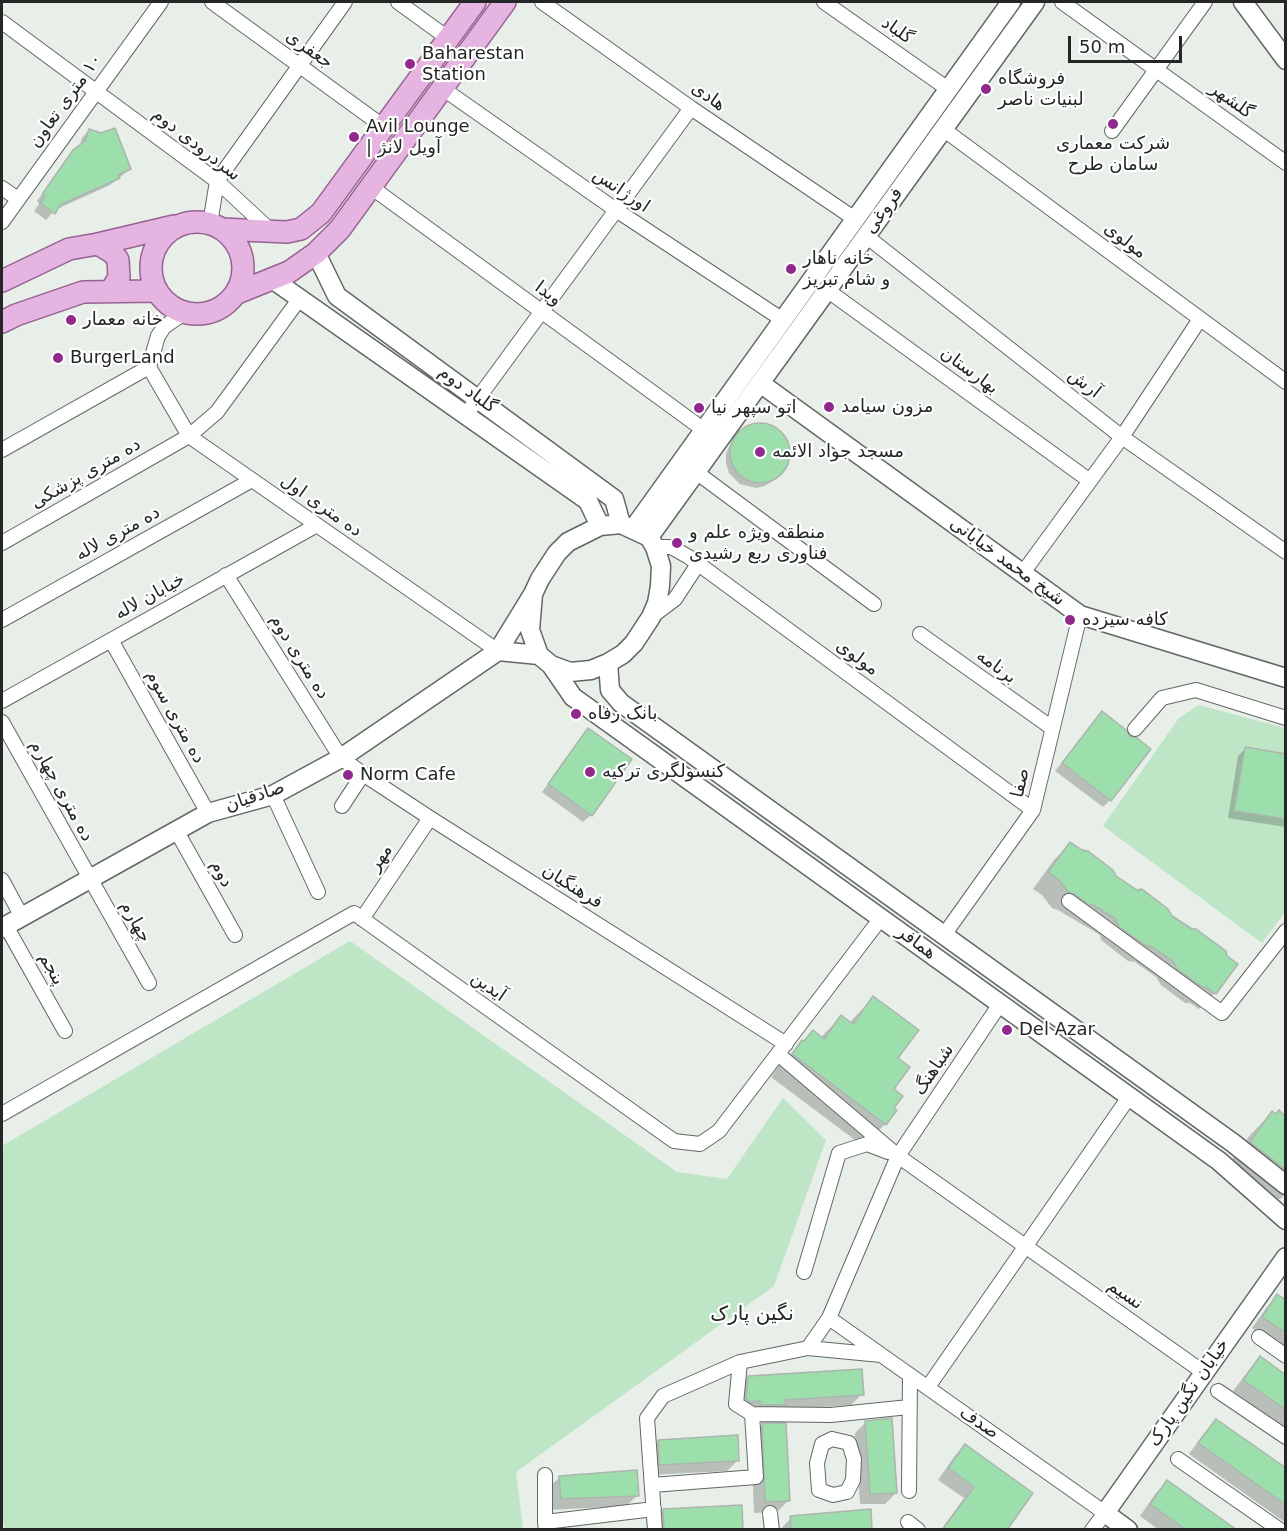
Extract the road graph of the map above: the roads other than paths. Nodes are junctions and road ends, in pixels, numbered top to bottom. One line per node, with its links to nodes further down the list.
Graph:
1 (161, 2): 21 (street, ١٠ متری تعاون)
2 (212, 2): 17 (street, جعفری)
3 (345, 2): 17 (street)
4 (398, 2): 15 (street)
5 (476, 2): 15 (main road)
6 (505, 2): 19 (main road)
7 (542, 2): 22 (street, هادی)
8 (824, 2): 20 (street, گلباد)
9 (1011, 2): 20 (main road, فروغى)
10 (1035, 2): 24 (main road, فروغى)
11 (1062, 2): 18 (street, گلشهر)
12 (1205, 2): 18 (street)
13 (1245, 2): 16 (main road)
14 (2, 22): 21 (street, سردرودی دوم)
15 (448, 39): 23 (main road)
16 (1286, 60)
17 (299, 65): 23 (street, جعفری); 27 (street)
18 (1156, 69): 25 (street); 26 (street, گلشهر)
19 (442, 88): 29 (main road); 31 (street, اورژانس)
20 (948, 90): 32 (main road, فروغى)
21 (96, 91): 27 (street, سردرودی دوم); 30 (street, ١٠ متری تعاون)
22 (691, 108): 31 (street); 32 (street, هادی)
23 (384, 127): 36 (main road)
24 (943, 129): 37 (main road, فروغى); 51 (street, مولوی)
25 (1112, 131)
26 (1286, 163)
27 (217, 181): 35 (street); 36 (street, سردرودی دوم)
28 (2, 188): 30 (street)
29 (371, 188): 39 (main road); 47 (street, ویدا)
30 (18, 200): 33 (street, ١٠ متری تعاون)
31 (616, 210): 47 (street); 50 (street, اورژانس)
32 (855, 219): 50 (main road, فروغى)
33 (2, 222)
34 (186, 223): 35 (main road); 38 (main road); 44 (main road)
35 (216, 226): 36 (main road); 45 (main road)
36 (271, 231)
37 (866, 236): 42 (main road, فروغى); 62 (street, آرش)
38 (98, 244): 41 (main road); 43 (main road)
39 (316, 253): 40 (main road); 53 (main road, گلباد دوم)
40 (272, 279): 45 (main road); 46 (main road, گلباد دوم)
41 (2, 281)
42 (827, 290): 57 (main road, فروغى); 66 (street, بهارستان)
43 (111, 291): 44 (main road); 49 (main road)
44 (156, 291): 48 (main road)
45 (237, 292): 48 (main road)
46 (300, 298): 54 (main road, گلباد دوم); 61 (street, ده متری پزشکی)
47 (542, 312): 58 (street); 60 (street, ویدا)
48 (184, 313): 55 (street)
49 (8, 319): 52 (street)
50 (783, 320): 60 (main road, فروغى)
51 (1200, 320): 56 (street, مولوی); 62 (street)
52 (2, 333)
53 (387, 333): 54 (main road); 58 (main road, گلباد دوم)
54 (374, 352): 59 (main road, گلباد دوم)
55 (149, 367): 61 (street, ده متری اول); 63 (street)
56 (1286, 382)
57 (760, 383): 64 (main road, فروغى); 73 (main road, شیخ محمد خیابانی)
58 (478, 398): 59 (street); 69 (main road, گلباد دوم)
59 (465, 416): 68 (main road, گلباد دوم)
60 (704, 430): 69 (main road, فروغى)
61 (189, 436): 65 (street, ده متری اول); 70 (street, ده متری پزشکی)
62 (1122, 437): 66 (street); 71 (street, آرش)
63 (2, 450)
64 (696, 472): 69 (main road, فروغى); 76 (street)
65 (252, 480): 67 (street, ده متری اول); 79 (street, ده متری لاله)
66 (1090, 481): 73 (street)
67 (316, 525): 74 (street, خیابان لاله); 82 (street, ده متری اول)
68 (600, 526): 69 (main road); 75 (main road)
69 (639, 534): 72 (street, مولوی); 78 (main road)
70 (2, 543)
71 (1286, 552)
72 (698, 564): 78 (street); 97 (street, مولوی)
73 (1022, 574): 77 (main road, شیخ محمد خیابانی)
74 (226, 575): 81 (street, خیابان لاله); 91 (street, ده متری دوم)
75 (534, 594): 82 (main road); 83 (main road)
76 (874, 604)
77 (1080, 615): 85 (main road, شیخ محمد خیابانی); 89 (street, صفا)
78 (651, 617): 84 (main road)
79 (2, 620)
80 (920, 634): 89 (street, برنامه)
81 (111, 640): 86 (street, خیابان لاله); 98 (street, ده متری سوم)
82 (498, 651): 83 (main road); 91 (main road, صادقیان)
83 (545, 660): 84 (main road); 94 (main road, همافر)
84 (608, 663): 92 (main road, همافر)
85 (1286, 678)
86 (2, 701)
87 (1286, 718): 90 (street)
88 (2, 722): 101 (street, ده متری چهارم)
89 (1052, 728): 97 (street, صفا)
90 (1135, 729)
91 (341, 758): 93 (street, فرهنگیان); 95 (main road, صادقیان)
92 (708, 766): 94 (main road); 111 (main road, همافر)
93 (363, 774): 96 (street); 99 (street, فرهنگیان)
94 (695, 784): 106 (main road, همافر)
95 (273, 795): 98 (main road, صادقیان); 103 (street)
96 (342, 806)
97 (1033, 810): 111 (street, صفا)
98 (208, 813): 100 (main road, صادقیان)
99 (430, 818): 107 (street, مهر); 115 (street, فرهنگیان)
100 (176, 830): 101 (main road, صادقیان); 110 (street, دوم)
101 (90, 879): 105 (main road, صادقیان); 112 (street, چهارم)
102 (2, 880): 105 (street)
103 (318, 892)
104 (1069, 901): 109 (street)
105 (22, 916): 108 (main road, صادقیان)
106 (881, 918): 113 (main road, همافر); 115 (street, آیدین)
107 (362, 919): 115 (street, آیدین); 118 (street)
108 (4, 927): 114 (street, پنجم)
109 (1286, 931)
110 (235, 934)
111 (944, 935): 116 (main road, همافر)
112 (149, 983)
113 (1000, 1004): 117 (main road, همافر); 119 (street, شباهنگ)
114 (65, 1031)
115 (782, 1049): 119 (street, فرهنگیان)
116 (1143, 1078): 117 (main road); 120 (main road, همافر)
117 (1129, 1097): 121 (main road, همافر); 122 (street)
118 (2, 1114)
119 (898, 1156): 122 (street, نسیم); 124 (street); 125 (street, شباهنگ)
120 (1286, 1185)
121 (1286, 1220)
122 (1026, 1247): 131 (street, نسیم); 133 (street)
123 (1286, 1257): 131 (main road, خیابان نگین پارک)
124 (804, 1272)
125 (830, 1318): 127 (street, شباهنگ); 128 (street, صدف)
126 (1259, 1337): 129 (street)
127 (808, 1348): 128 (street); 130 (street)
128 (881, 1355): 132 (street, صدف)
129 (1286, 1356)
130 (740, 1362): 136 (street); 142 (street)
131 (1203, 1372): 146 (main road, خیابان نگین پارک)
132 (910, 1375): 133 (street, صدف); 135 (street)
133 (928, 1387): 146 (street, صدف)
134 (1218, 1391): 138 (street)
135 (909, 1407): 137 (street); 143 (street)
136 (752, 1414): 137 (street); 142 (street)
137 (831, 1414): 139 (street)
138 (1286, 1437)
139 (831, 1439)
140 (1178, 1459): 152 (street)
141 (545, 1475): 147 (street)
142 (652, 1485): 144 (street)
143 (909, 1491)
144 (654, 1509): 147 (street); 148 (street)
145 (770, 1513): 149 (street)
146 (1105, 1513): 150 (street, خیابان نگین پارک); 151 (main road, صدف)
147 (546, 1526)
148 (655, 1530)
149 (772, 1530)
150 (1092, 1530)
151 (1128, 1530)
152 (1280, 1530)

